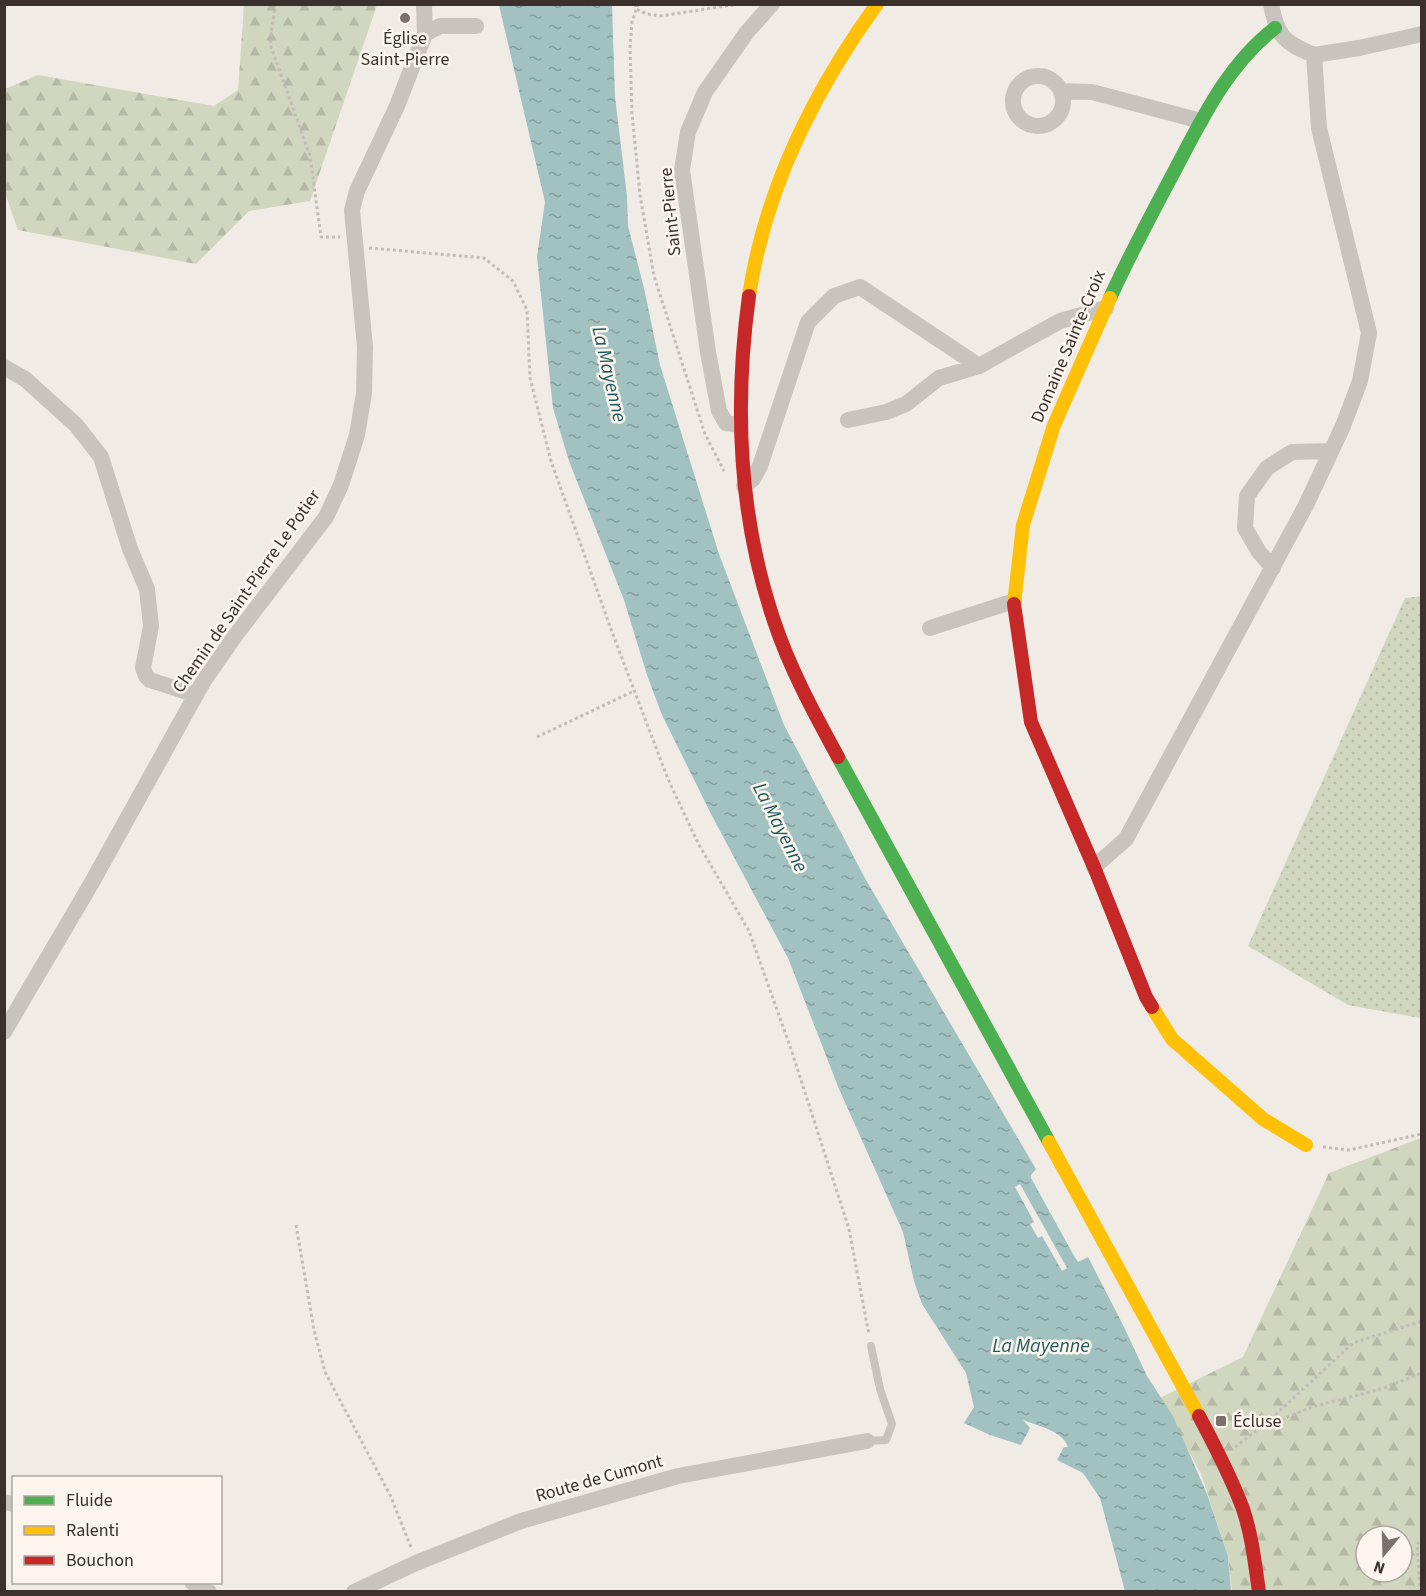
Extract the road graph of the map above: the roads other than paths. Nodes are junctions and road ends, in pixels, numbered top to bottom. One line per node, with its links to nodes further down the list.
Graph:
1 (424, 4): 7 (street, Chemin de Saint-Pierre Le Potier)
2 (771, 4): 16 (street, Saint-Pierre)
3 (877, 4): 16 (main road)
4 (1271, 4): 6 (street)
5 (476, 26): 7 (street)
6 (1275, 28): 9 (street); 11 (main road, Domaine Sainte-Croix)
7 (425, 34): 22 (street, Chemin de Saint-Pierre Le Potier)
8 (1422, 34): 9 (street)
9 (1314, 55): 17 (street)
10 (1062, 91): 11 (street)
11 (1202, 121): 12 (main road, Domaine Sainte-Croix)
12 (1106, 308): 13 (street); 20 (main road, Domaine Sainte-Croix)
13 (979, 366): 15 (street); 18 (street)
14 (4, 367): 22 (street)
15 (849, 420)
16 (740, 424): 18 (main road)
17 (1331, 451): 19 (street); 19 (street)
18 (744, 486): 31 (main road)
19 (1273, 568): 23 (street)
20 (1014, 601): 21 (street); 23 (main road, Domaine Sainte-Croix)
21 (930, 628)
22 (196, 694): 24 (street, Chemin de Saint-Pierre Le Potier)
23 (1094, 867): 25 (main road, Domaine Sainte-Croix)
24 (4, 1032)
25 (1306, 1145)
26 (871, 1346): 27 (lane)
27 (867, 1441): 30 (street, Route de Cumont)
28 (195, 1584): 29 (street)
29 (209, 1592)
30 (354, 1592)
31 (1259, 1592)

